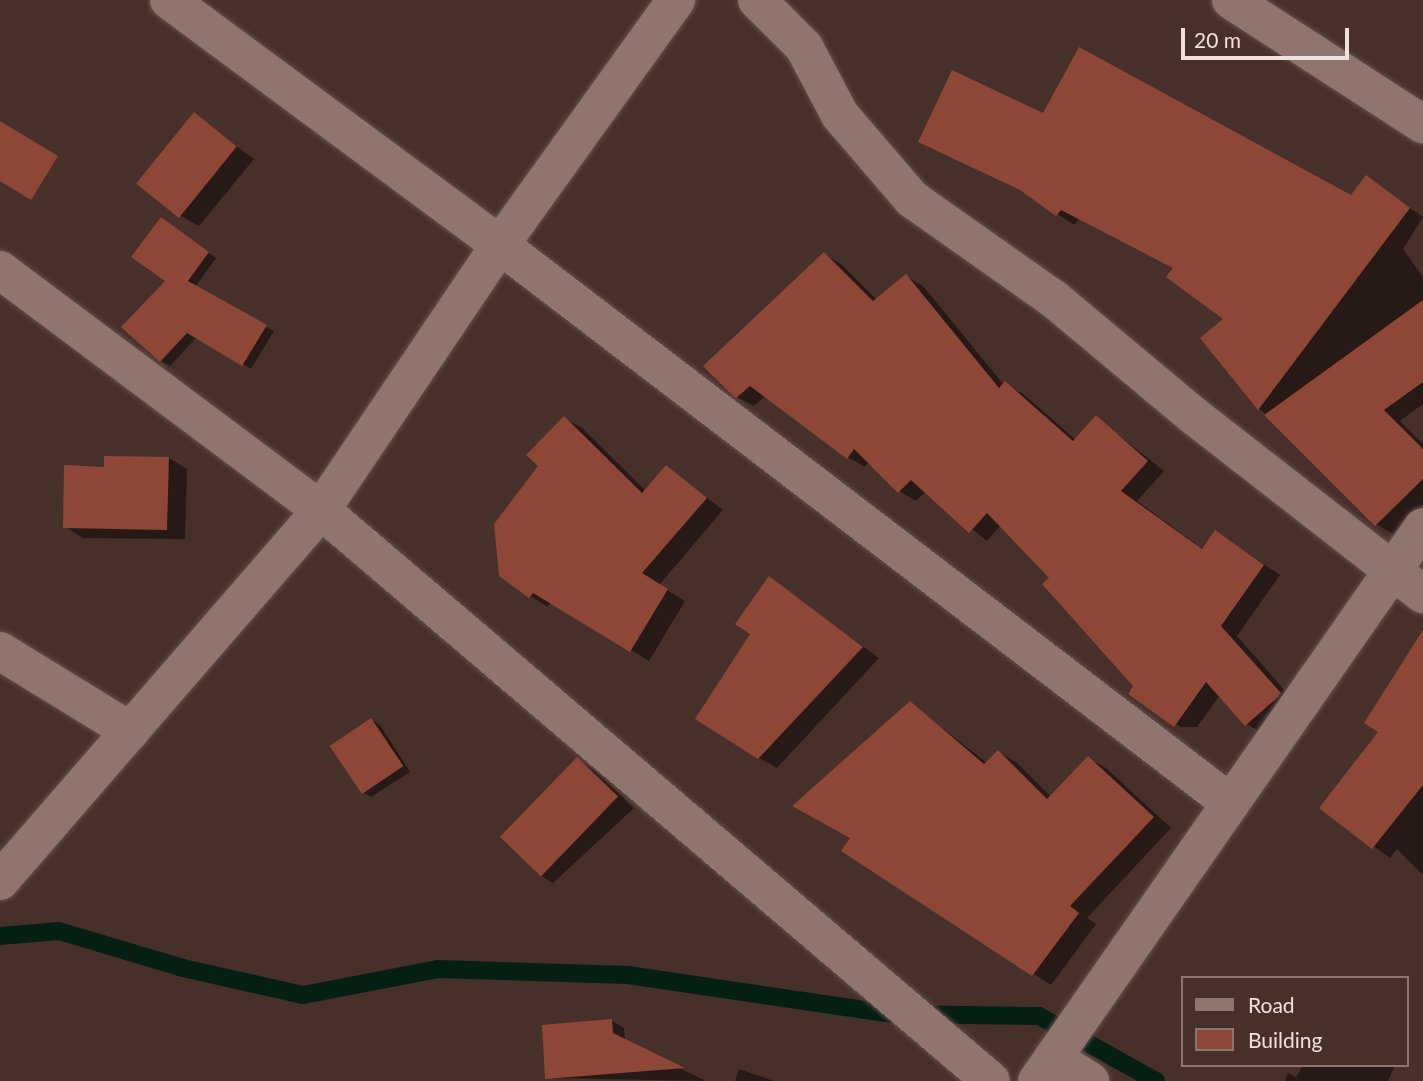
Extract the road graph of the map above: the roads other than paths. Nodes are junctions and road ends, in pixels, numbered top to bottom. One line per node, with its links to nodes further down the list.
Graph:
1 (169, 0): 6 (street)
2 (676, 0): 6 (street)
3 (757, 0): 10 (street)
4 (1231, 0): 5 (street)
5 (1423, 124)
6 (500, 245): 8 (street); 14 (street)
7 (0, 270): 8 (street)
8 (321, 510): 13 (street); 17 (street)
9 (1423, 527): 10 (street)
10 (1389, 570): 11 (street); 14 (street)
11 (1423, 594)
12 (0, 651): 13 (street)
13 (130, 730): 15 (street)
14 (1229, 802): 16 (street)
15 (0, 881)
16 (1045, 1070): 18 (street)
17 (991, 1081)
18 (1090, 1081)

